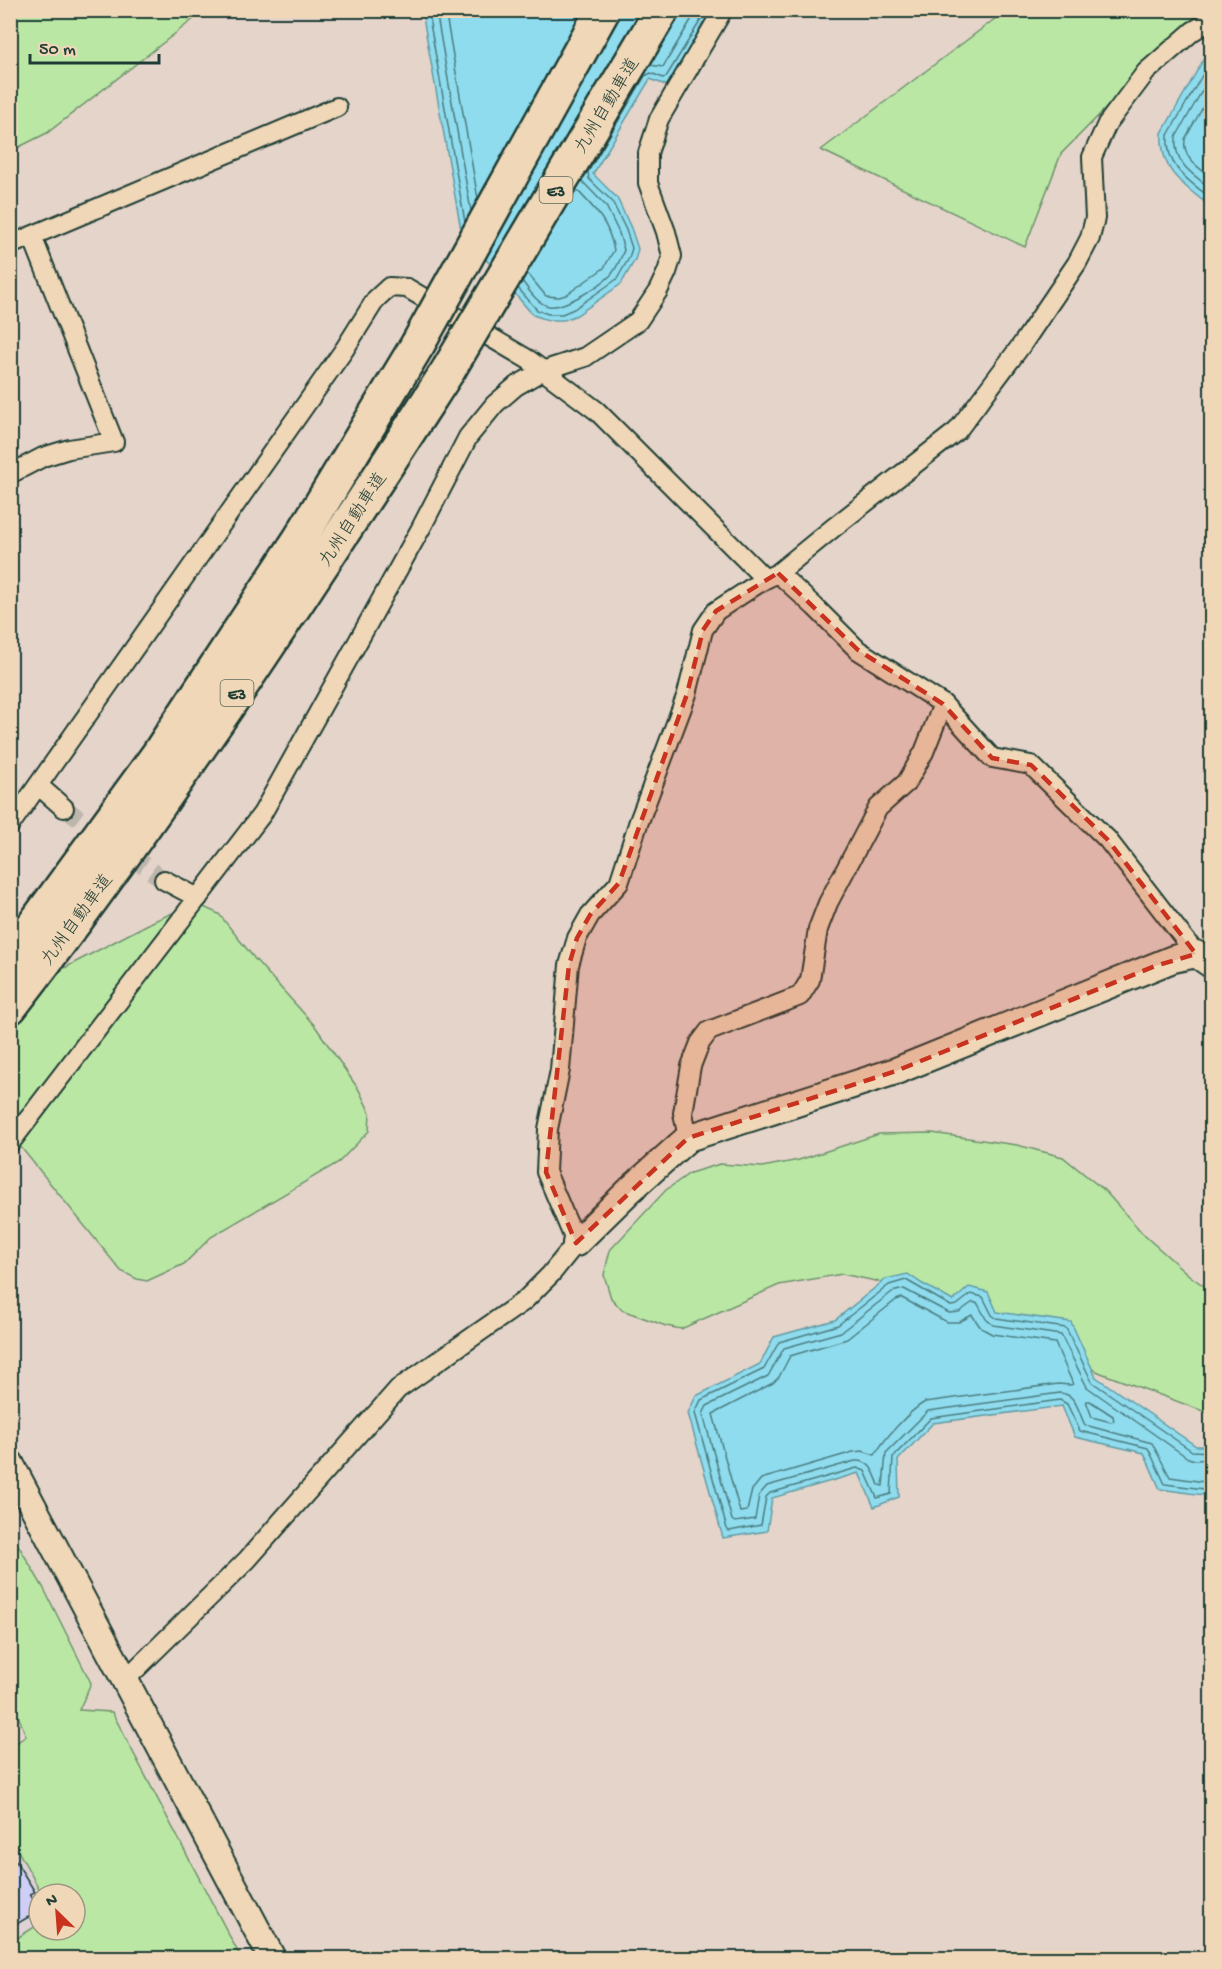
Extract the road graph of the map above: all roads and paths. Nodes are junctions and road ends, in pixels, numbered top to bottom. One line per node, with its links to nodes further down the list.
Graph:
1 (603, 10): 17 (highway, 九州自動車道 / E3, bridge)
2 (662, 10): 19 (highway, 九州自動車道 / E3, bridge)
3 (723, 10): 8 (street)
4 (1212, 20): 10 (street)
5 (337, 107): 6 (street)
6 (32, 236): 7 (street); 9 (street)
7 (10, 245)
8 (542, 371): 10 (street); 12 (street); 16 (street)
9 (10, 474)
10 (772, 576): 11 (street); 22 (street)
11 (943, 704): 18 (street); 20 (street)
12 (39, 786): 13 (street); 14 (street)
13 (64, 808)
14 (10, 825)
15 (164, 880): 16 (street)
16 (198, 898): 21 (street)
17 (10, 958)
18 (1204, 959): 20 (street)
19 (10, 1007)
20 (688, 1137): 22 (street)
21 (10, 1143)
22 (576, 1243): 24 (street)
23 (10, 1463): 24 (street)
24 (125, 1680): 25 (street)
25 (272, 1959)

